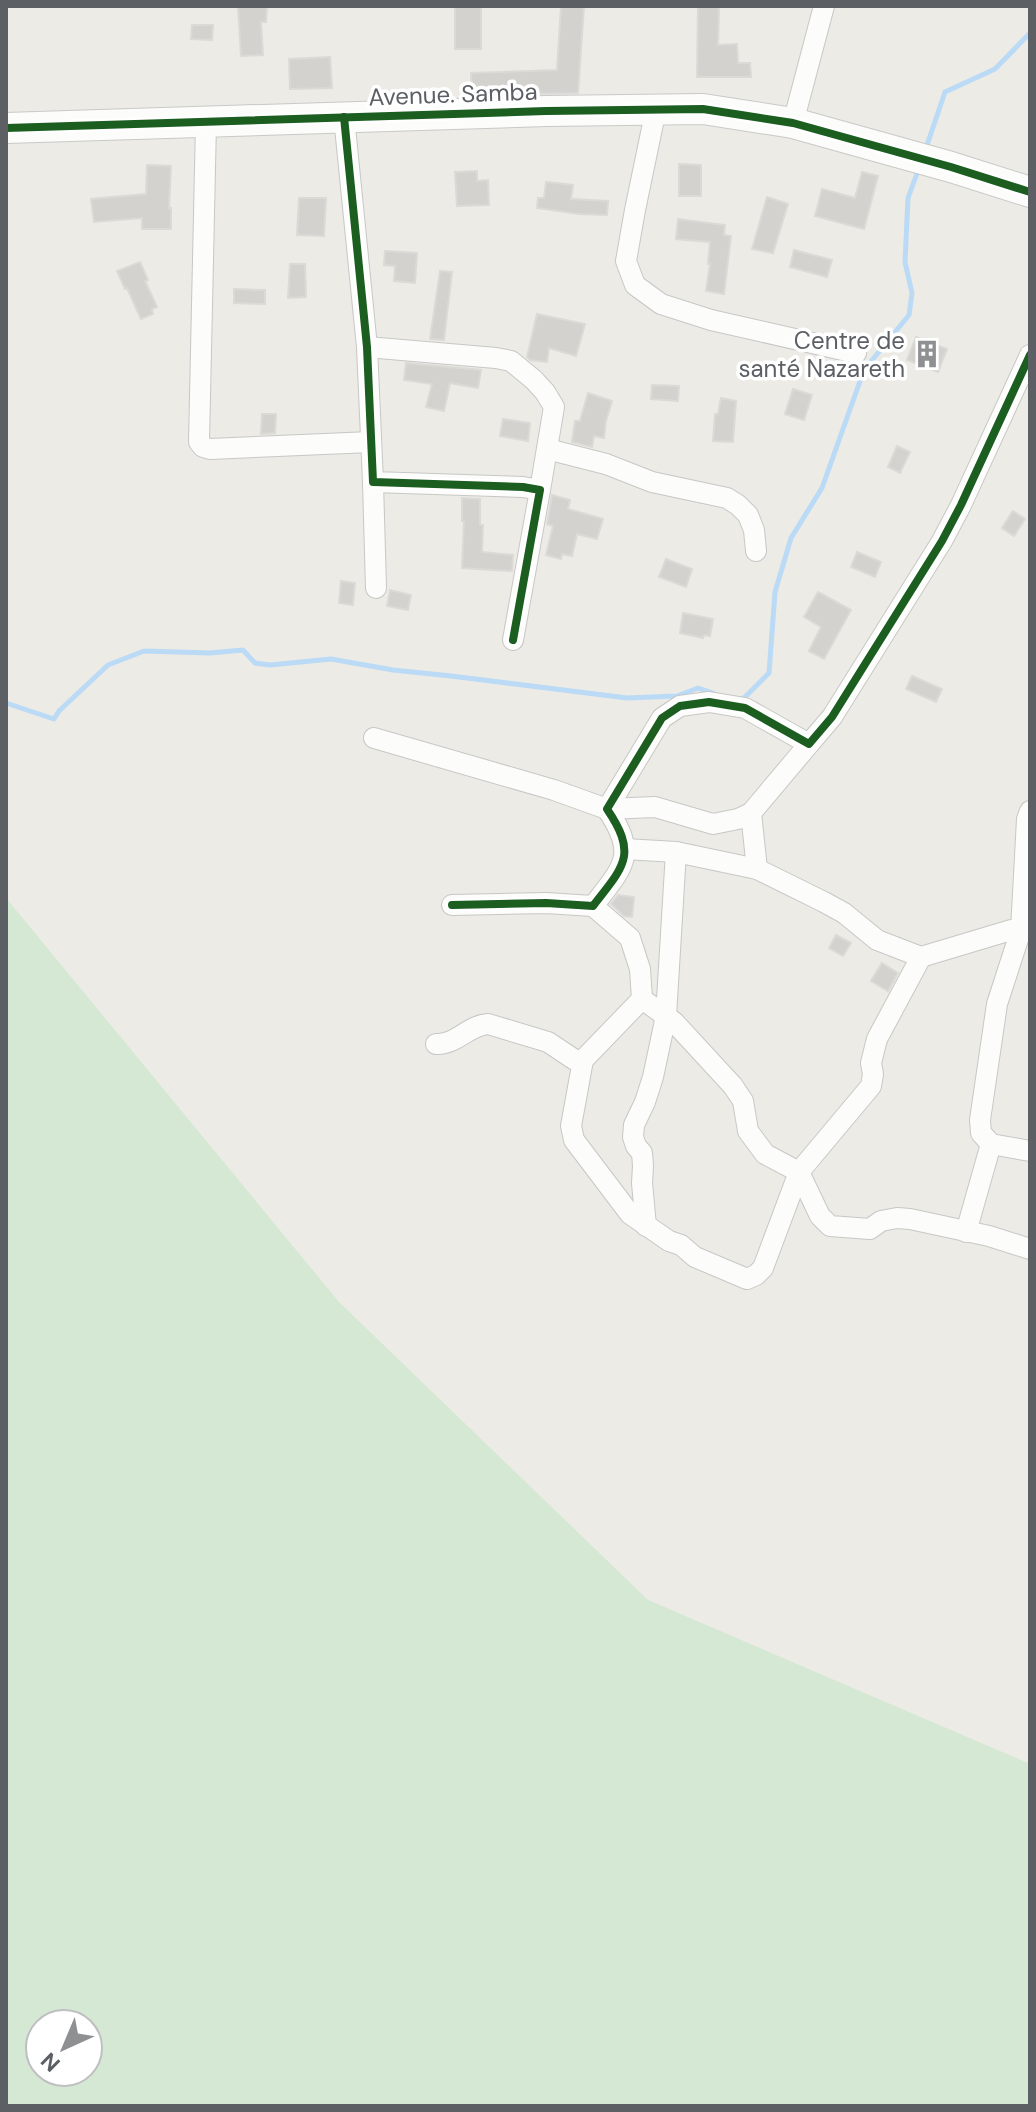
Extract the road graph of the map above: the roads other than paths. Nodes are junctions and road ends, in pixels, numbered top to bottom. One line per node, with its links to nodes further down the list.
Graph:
1 (824, 6): 5 (street)
2 (656, 109): 3 (street, Avenue. Samba); 5 (street, Avenue. Samba); 9 (street)
3 (344, 117): 4 (street, Avenue. Samba); 8 (street)
4 (206, 123): 6 (street, Avenue. Samba); 11 (street)
5 (793, 123): 7 (street, Avenue. Samba)
6 (6, 128)
7 (1030, 192)
8 (367, 347): 11 (street); 12 (street)
9 (856, 353)
10 (1030, 355): 19 (street)
11 (371, 442): 13 (street)
12 (547, 449): 14 (street); 15 (street)
13 (373, 482): 14 (street); 16 (street)
14 (540, 490): 17 (street)
15 (756, 551)
16 (376, 588)
17 (513, 640)
18 (374, 738): 20 (street)
19 (809, 744): 20 (street); 22 (street)
20 (607, 809): 22 (street); 23 (street)
21 (1030, 811): 28 (street)
22 (751, 813): 25 (street)
23 (625, 849): 24 (street); 27 (street)
24 (676, 852): 25 (street); 31 (street)
25 (757, 869): 29 (street)
26 (452, 905): 27 (street)
27 (593, 906): 30 (street)
28 (1026, 931): 29 (street); 34 (street)
29 (921, 957): 36 (street)
30 (642, 999): 31 (street); 33 (street)
31 (666, 1016): 36 (street); 37 (street)
32 (436, 1044): 33 (street)
33 (583, 1060): 37 (street)
34 (991, 1144): 35 (street); 38 (street)
35 (1030, 1151)
36 (799, 1172): 37 (street); 38 (street)
37 (646, 1226)
38 (966, 1232): 39 (street)
39 (1030, 1249)

